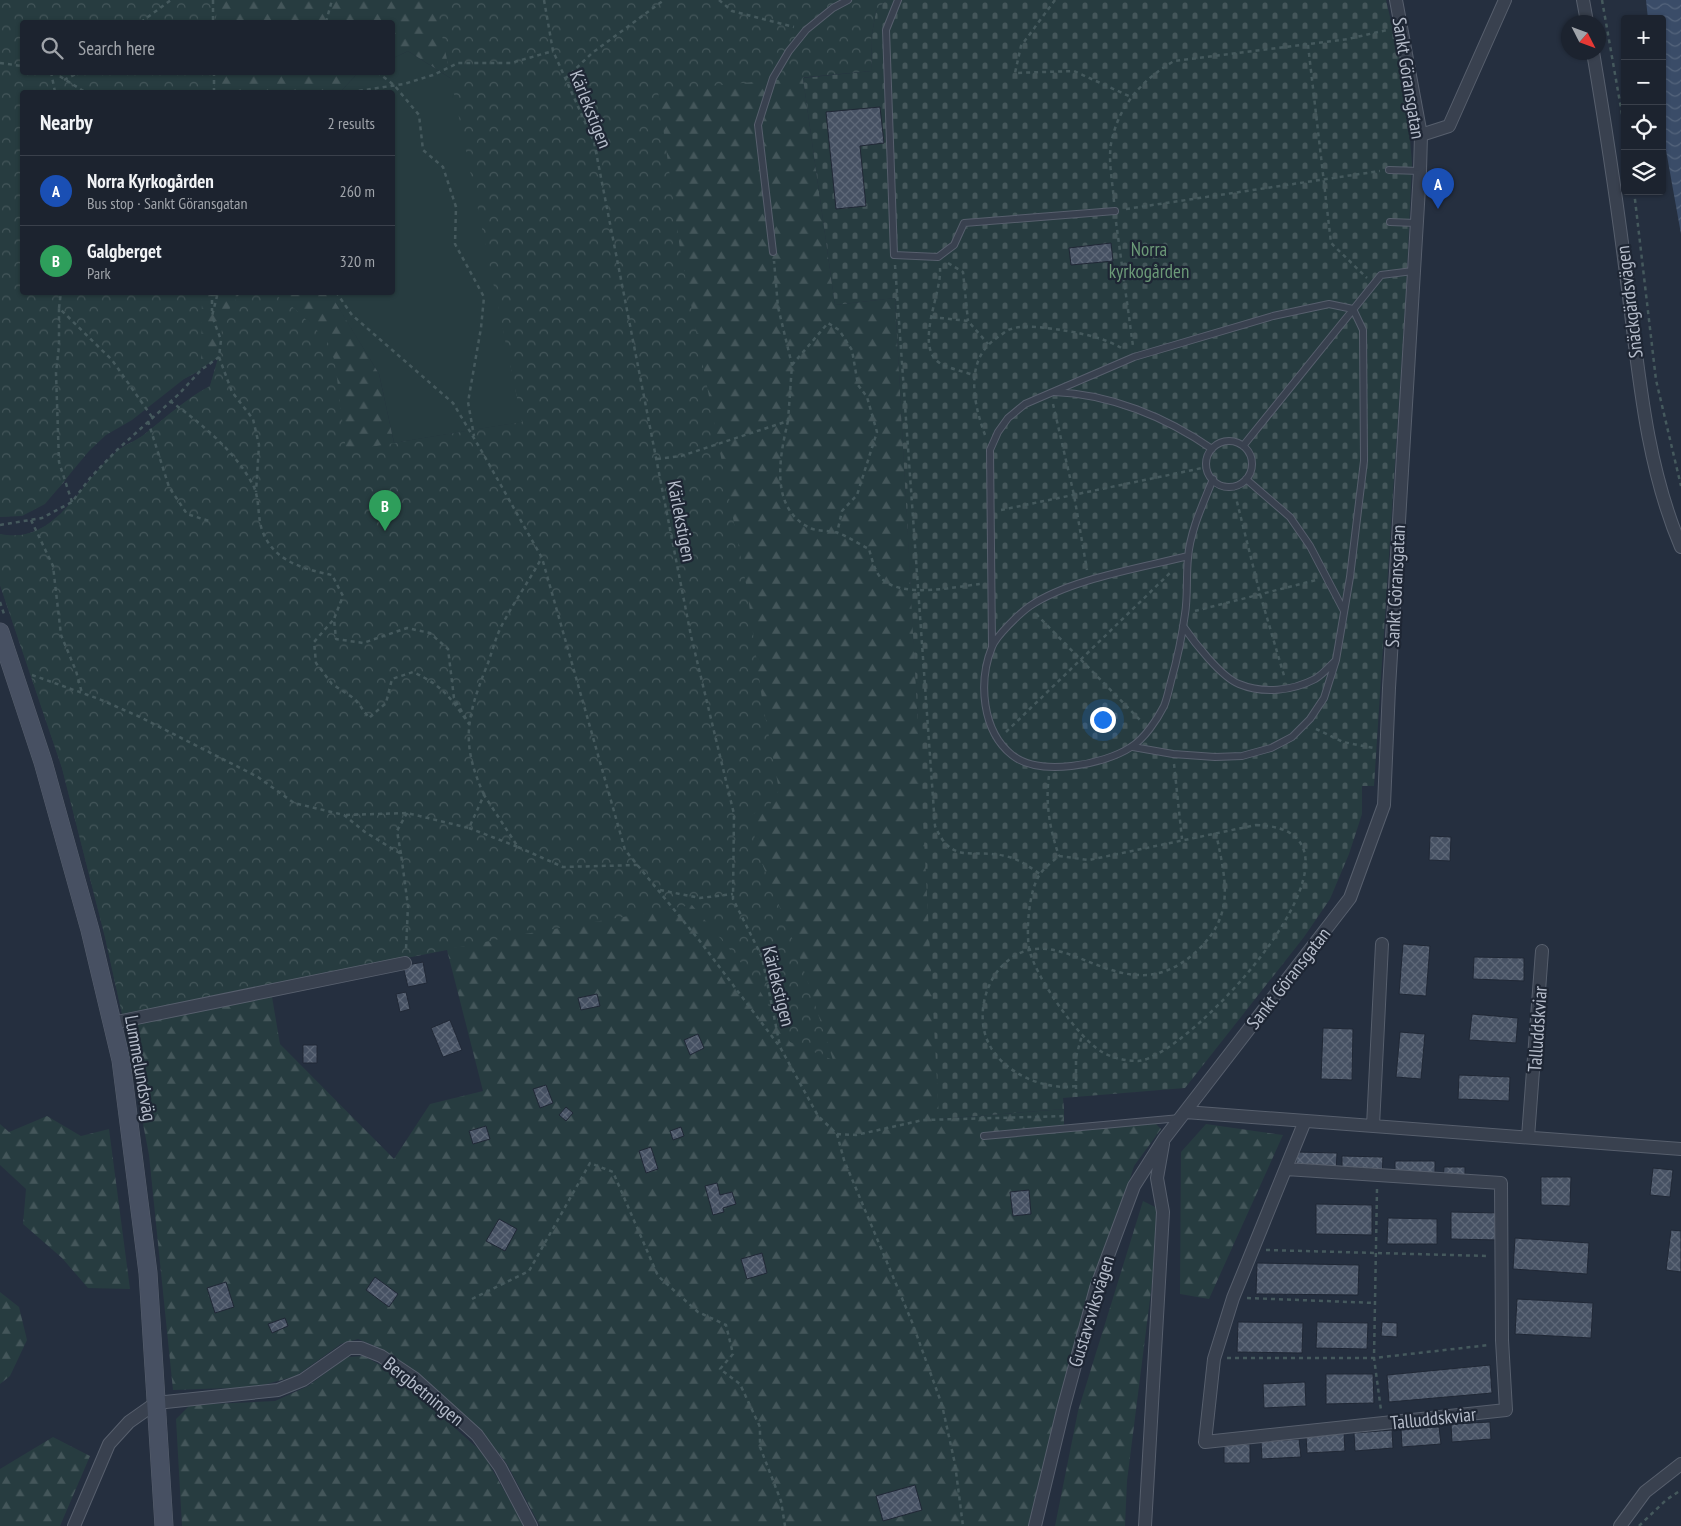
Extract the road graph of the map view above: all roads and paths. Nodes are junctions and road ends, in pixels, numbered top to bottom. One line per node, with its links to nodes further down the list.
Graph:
1 (171, 0): 15 (path)
2 (213, 0): 16 (path)
3 (332, 0): 17 (path)
4 (544, 0): 21 (path, Kärlekstigen)
5 (664, 0): 30 (path)
6 (719, 0): 19 (path)
7 (848, 0): 19 (lane)
8 (898, 0): 48 (lane)
9 (1055, 0): 37 (path)
10 (1396, 0): 18 (street, Sankt Göransgatan)
11 (1505, 0): 39 (street)
12 (1583, 0): 14 (street)
13 (1602, 0): 38 (path)
14 (1586, 15)
15 (144, 20)
16 (213, 20)
17 (327, 20)
18 (1401, 27): 20 (path); 39 (street, Sankt Göransgatan)
19 (806, 30): 47 (lane)
20 (1308, 44): 37 (path); 42 (path)
21 (552, 51): 30 (path, Kärlekstigen); 32 (path)
22 (1594, 60): 89 (street, Snäckgärdsvägen)
23 (0, 63): 24 (path)
24 (20, 66)
25 (52, 75): 33 (path)
26 (56, 75): 31 (path)
27 (74, 75): 31 (path)
28 (214, 75): 35 (path)
29 (381, 75): 32 (path)
30 (565, 79): 75 (path, Kärlekstigen)
31 (64, 80): 34 (path)
32 (394, 85): 36 (path); 71 (path)
33 (55, 90)
34 (82, 90)
35 (214, 90)
36 (363, 90)
37 (1131, 97): 44 (path)
38 (1621, 108)
39 (1421, 136): 41 (street, Sankt Göransgatan)
40 (1389, 170): 41 (lane); 42 (path)
41 (1420, 171): 46 (street, Sankt Göransgatan)
42 (1323, 181): 44 (path); 51 (path)
43 (1634, 195): 80 (path)
44 (1114, 211): 49 (lane); 63 (path)
45 (1390, 222): 46 (lane)
46 (1416, 223): 50 (street, Sankt Göransgatan)
47 (773, 252): 64 (path)
48 (894, 255): 49 (lane); 95 (path)
49 (938, 257): 59 (path); 60 (path)
50 (1413, 271): 51 (lane); 114 (street, Sankt Göransgatan)
51 (1373, 284): 57 (lane)
52 (60, 295): 56 (path)
53 (212, 295): 58 (path)
54 (217, 295): 58 (path)
55 (338, 295): 71 (path)
56 (59, 308): 68 (path); 83 (path)
57 (1353, 309): 63 (lane); 72 (lane); 98 (lane)
58 (212, 316): 62 (path)
59 (932, 317): 60 (path); 65 (path)
60 (968, 321): 61 (path)
61 (988, 344): 63 (path); 65 (path)
62 (219, 357): 67 (path); 81 (path)
63 (1134, 357): 66 (lane)
64 (792, 365): 70 (path); 88 (path)
65 (973, 375): 74 (path)
66 (1050, 392): 73 (lane); 74 (lane); 82 (path)
67 (170, 401): 68 (path); 81 (path)
68 (152, 417): 69 (path)
69 (148, 421): 83 (path); 86 (path)
70 (788, 422): 75 (path); 88 (path)
71 (474, 438): 91 (path)
72 (1243, 446): 73 (lane); 78 (lane)
73 (1212, 449): 76 (lane)
74 (990, 450): 84 (lane)
75 (656, 459): 131 (path, Kärlekstigen)
76 (1207, 467): 77 (lane); 82 (path)
77 (1213, 479): 79 (lane); 90 (lane)
78 (1246, 479): 79 (lane); 92 (lane)
79 (1233, 486): 96 (path)
80 (1681, 486)
81 (256, 494): 100 (path)
82 (1074, 495): 84 (path); 94 (path)
83 (72, 502): 85 (path)
84 (991, 512): 93 (lane)
85 (31, 520): 87 (path); 108 (path)
86 (209, 521)
87 (0, 525)
88 (837, 533): 95 (path)
89 (1681, 547)
90 (1188, 556): 94 (lane); 99 (lane); 104 (path)
91 (542, 558): 110 (path); 128 (path)
92 (1327, 577): 96 (path); 98 (lane)
93 (992, 582): 95 (path); 103 (lane)
94 (1089, 582): 97 (lane)
95 (919, 590): 129 (path)
96 (1260, 594): 99 (path); 107 (path)
97 (1029, 606): 103 (lane); 104 (path)
98 (1344, 611): 105 (lane)
99 (1186, 613): 101 (lane)
100 (334, 619): 110 (path); 110 (path)
101 (1183, 626): 107 (lane); 111 (lane)
102 (0, 632): 136 (main road, Lummelundsväg)
103 (992, 646): 112 (lane)
104 (1081, 660): 111 (path); 112 (path)
105 (1336, 660): 107 (lane); 109 (lane)
106 (24, 672): 108 (path)
107 (1288, 690)
108 (82, 693): 119 (path)
109 (1310, 719): 114 (path); 115 (lane)
110 (469, 724): 117 (path)
111 (1149, 729): 113 (lane)
112 (997, 740): 116 (lane)
113 (1133, 747): 115 (lane); 116 (lane)
114 (1387, 749): 141 (street, Sankt Göransgatan)
115 (1172, 754): 124 (path)
116 (1050, 767): 127 (path)
117 (484, 795): 121 (path); 125 (path)
118 (407, 813): 119 (path); 121 (path); 126 (path)
119 (344, 815): 126 (path)
120 (1276, 825): 123 (path)
121 (469, 828): 125 (path)
122 (1281, 828): 137 (path)
123 (1216, 833): 124 (path); 133 (path)
124 (1182, 839): 127 (path)
125 (518, 847): 128 (path)
126 (401, 854): 135 (path)
127 (1059, 856): 129 (path)
128 (638, 866): 130 (path)
129 (1040, 874): 133 (path)
130 (658, 890): 131 (path); 138 (path)
131 (733, 894): 138 (path, Kärlekstigen)
132 (1382, 944): 144 (street)
133 (1029, 948): 137 (path); 139 (path)
134 (1542, 951): 147 (street, Talluddskviar)
135 (405, 963): 136 (street)
136 (112, 1023): 161 (main road, Lummelundsväg)
137 (1082, 1035): 139 (path)
138 (780, 1048): 145 (path)
139 (1076, 1086): 140 (path)
140 (1076, 1097)
141 (1183, 1115): 143 (street); 146 (lane); 148 (street, Gustavsviksvägen)
142 (1068, 1116): 145 (path)
143 (1305, 1121): 144 (street); 150 (street, Talluddskviar)
144 (1374, 1126): 147 (street)
145 (837, 1134): 169 (path)
146 (984, 1136)
147 (1528, 1137): 149 (street)
148 (1164, 1139): 170 (street, Gustavsviksvägen); 171 (street)
149 (1681, 1148)
150 (1286, 1169): 151 (street, Talluddskviar); 152 (street, Talluddskviar)
151 (1377, 1175): 153 (path); 154 (street, Talluddskviar)
152 (1252, 1250): 153 (path); 155 (street, Talluddskviar)
153 (1377, 1253): 154 (path); 157 (path)
154 (1502, 1257): 158 (street, Talluddskviar)
155 (1233, 1298): 157 (path); 159 (street, Talluddskviar)
156 (472, 1299): 168 (path)
157 (1375, 1303): 160 (path)
158 (1503, 1344): 160 (path); 162 (street, Talluddskviar)
159 (1214, 1358): 160 (path); 162 (street, Talluddskviar)
160 (1374, 1358): 162 (path)
161 (156, 1403): 165 (street); 166 (main road, Lummelundsväg); 167 (street, Bergbetningen)
162 (1383, 1423)
163 (1681, 1464): 172 (street)
164 (1681, 1490): 173 (path)
165 (74, 1526)
166 (164, 1526)
167 (531, 1526)
168 (785, 1526)
169 (964, 1526)
170 (1035, 1526)
171 (1145, 1526)
172 (1620, 1526)
173 (1639, 1526)

